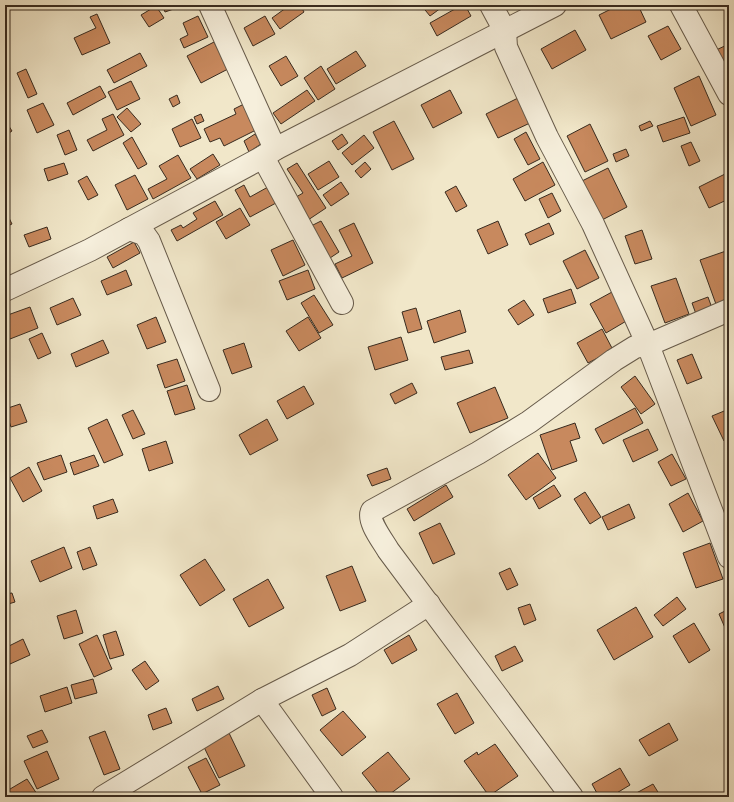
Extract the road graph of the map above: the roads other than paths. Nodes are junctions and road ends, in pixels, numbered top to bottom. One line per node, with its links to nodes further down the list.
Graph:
1 (210, 5): 7 (street)
2 (491, 5): 5 (street)
3 (555, 5): 5 (street)
4 (681, 5): 6 (street)
5 (505, 31): 7 (street); 12 (street)
6 (729, 94)
7 (269, 153): 8 (street); 10 (street)
8 (129, 229): 9 (street); 13 (street)
9 (5, 290)
10 (342, 303)
11 (729, 310): 12 (street)
12 (648, 344): 14 (street); 15 (street)
13 (209, 390)
14 (729, 557)
15 (429, 604): 16 (street); 20 (street)
16 (262, 700): 17 (street); 19 (street)
17 (131, 790): 18 (street)
18 (103, 797)
19 (332, 797)
20 (572, 797)

